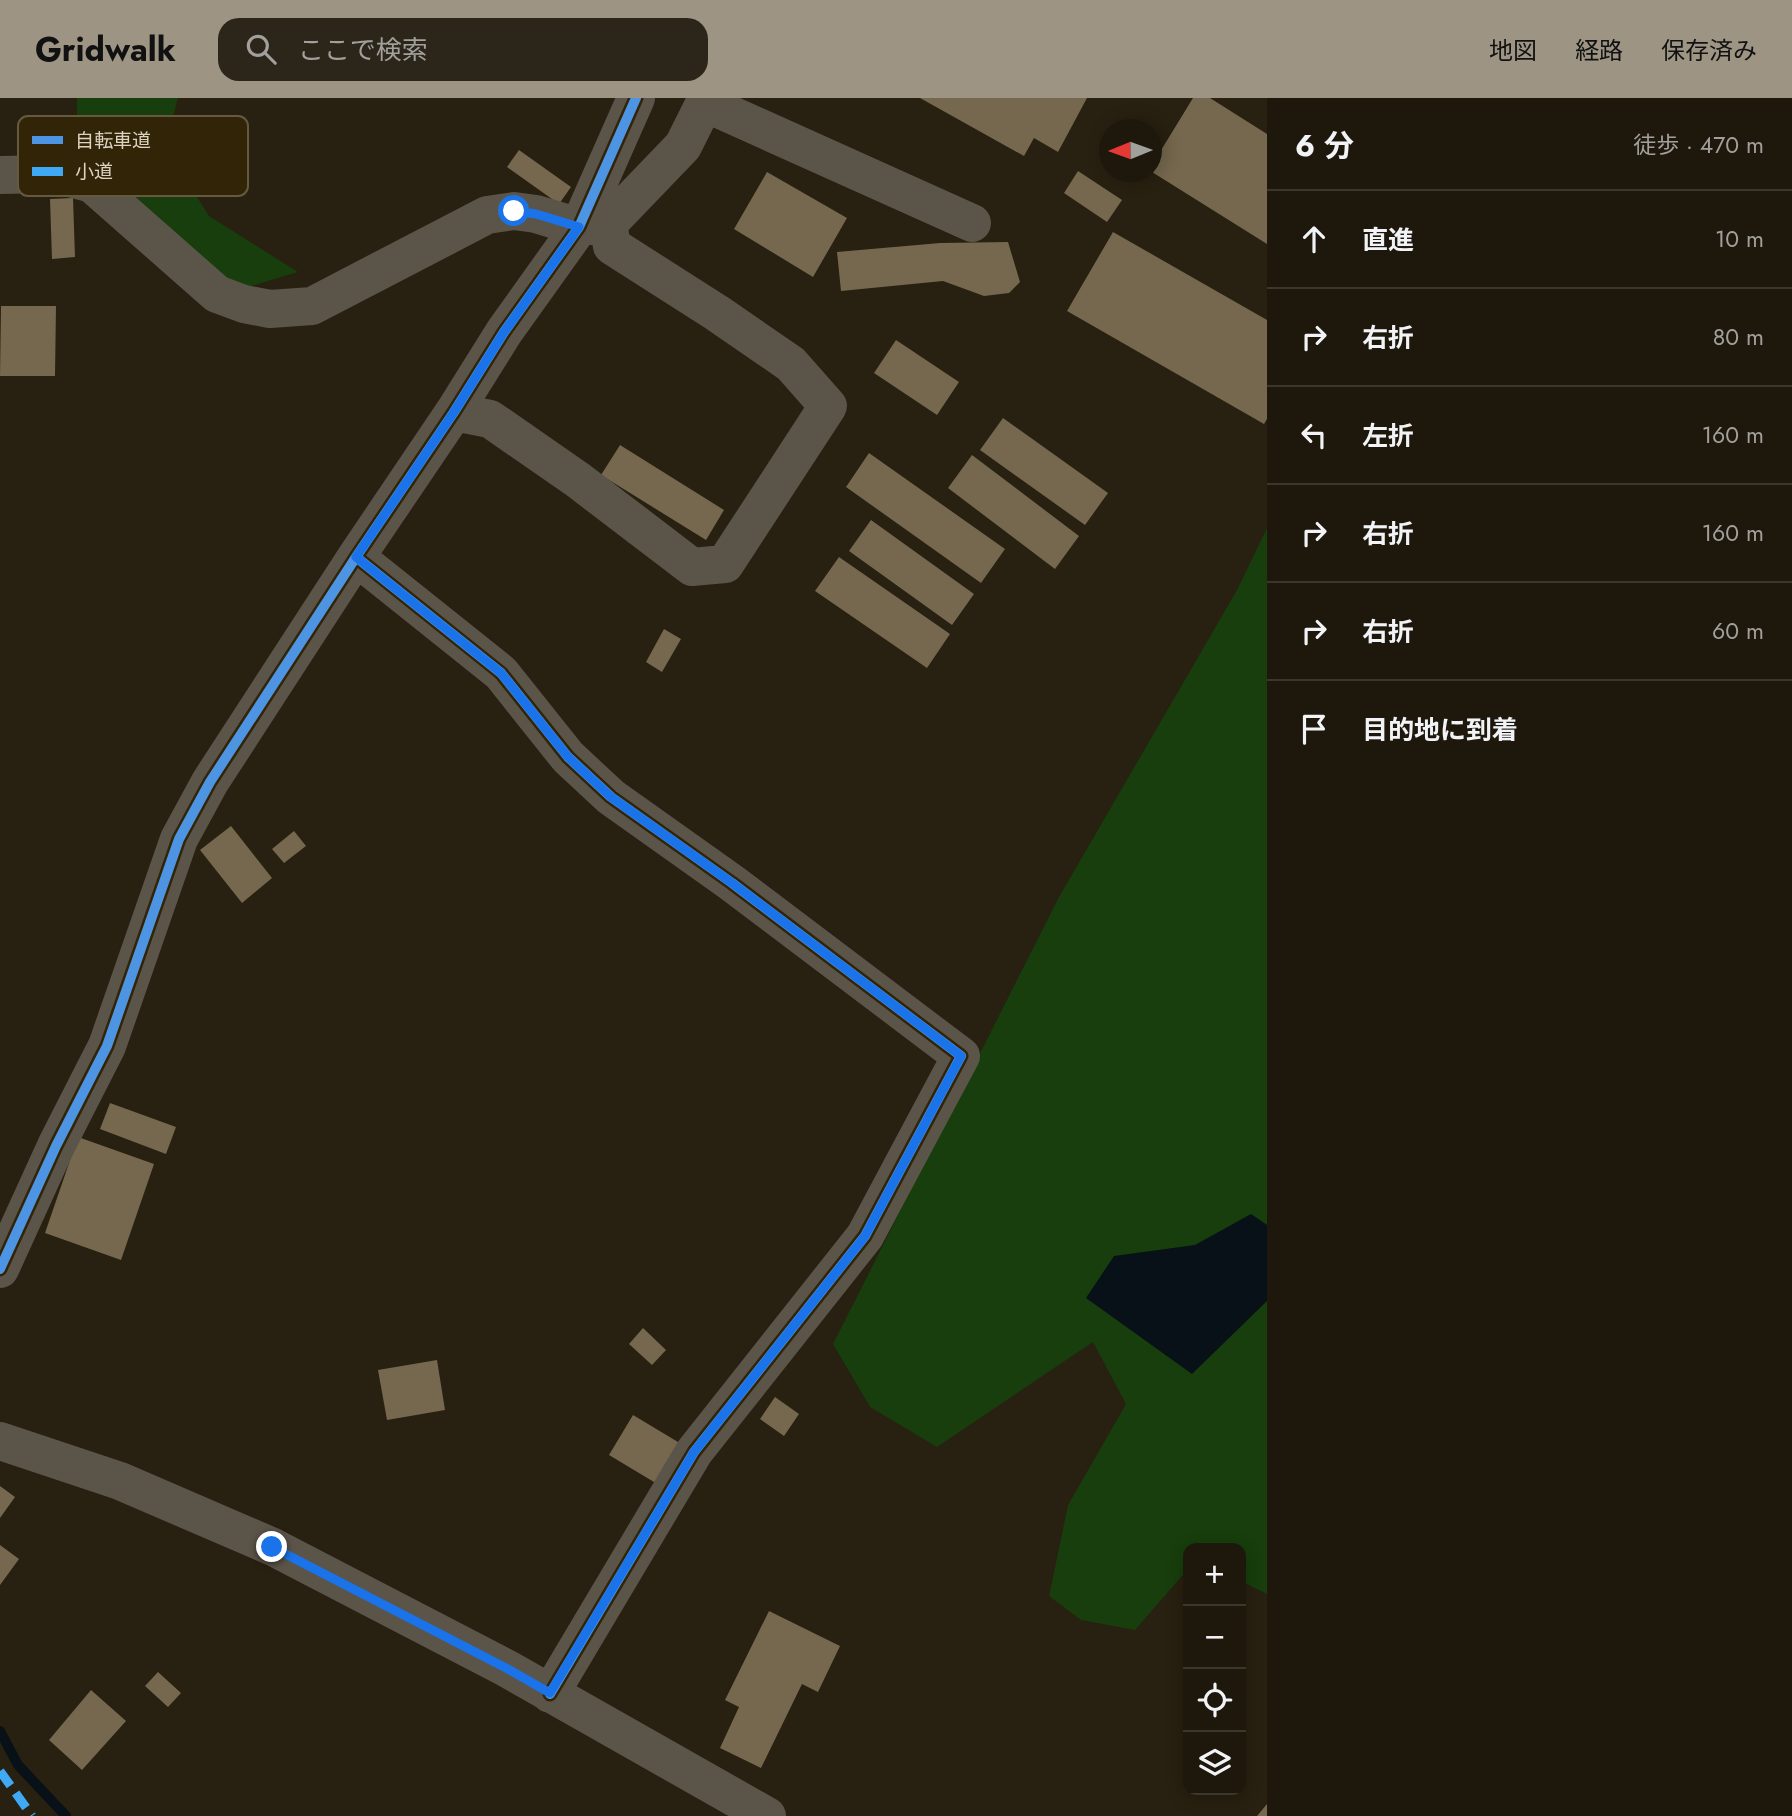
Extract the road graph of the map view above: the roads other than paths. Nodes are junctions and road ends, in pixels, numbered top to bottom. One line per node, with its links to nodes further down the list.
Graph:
1 (636, 98): 7 (street)
2 (706, 100): 6 (street); 7 (street)
3 (0, 175): 4 (street)
4 (18, 175)
5 (106, 196): 7 (street)
6 (972, 223)
7 (594, 225): 8 (street); 8 (street)
8 (454, 412): 9 (street)
9 (356, 557): 10 (street); 12 (street)
10 (0, 1269)
11 (0, 1441): 12 (street)
12 (550, 1693): 13 (street)
13 (767, 1816)

